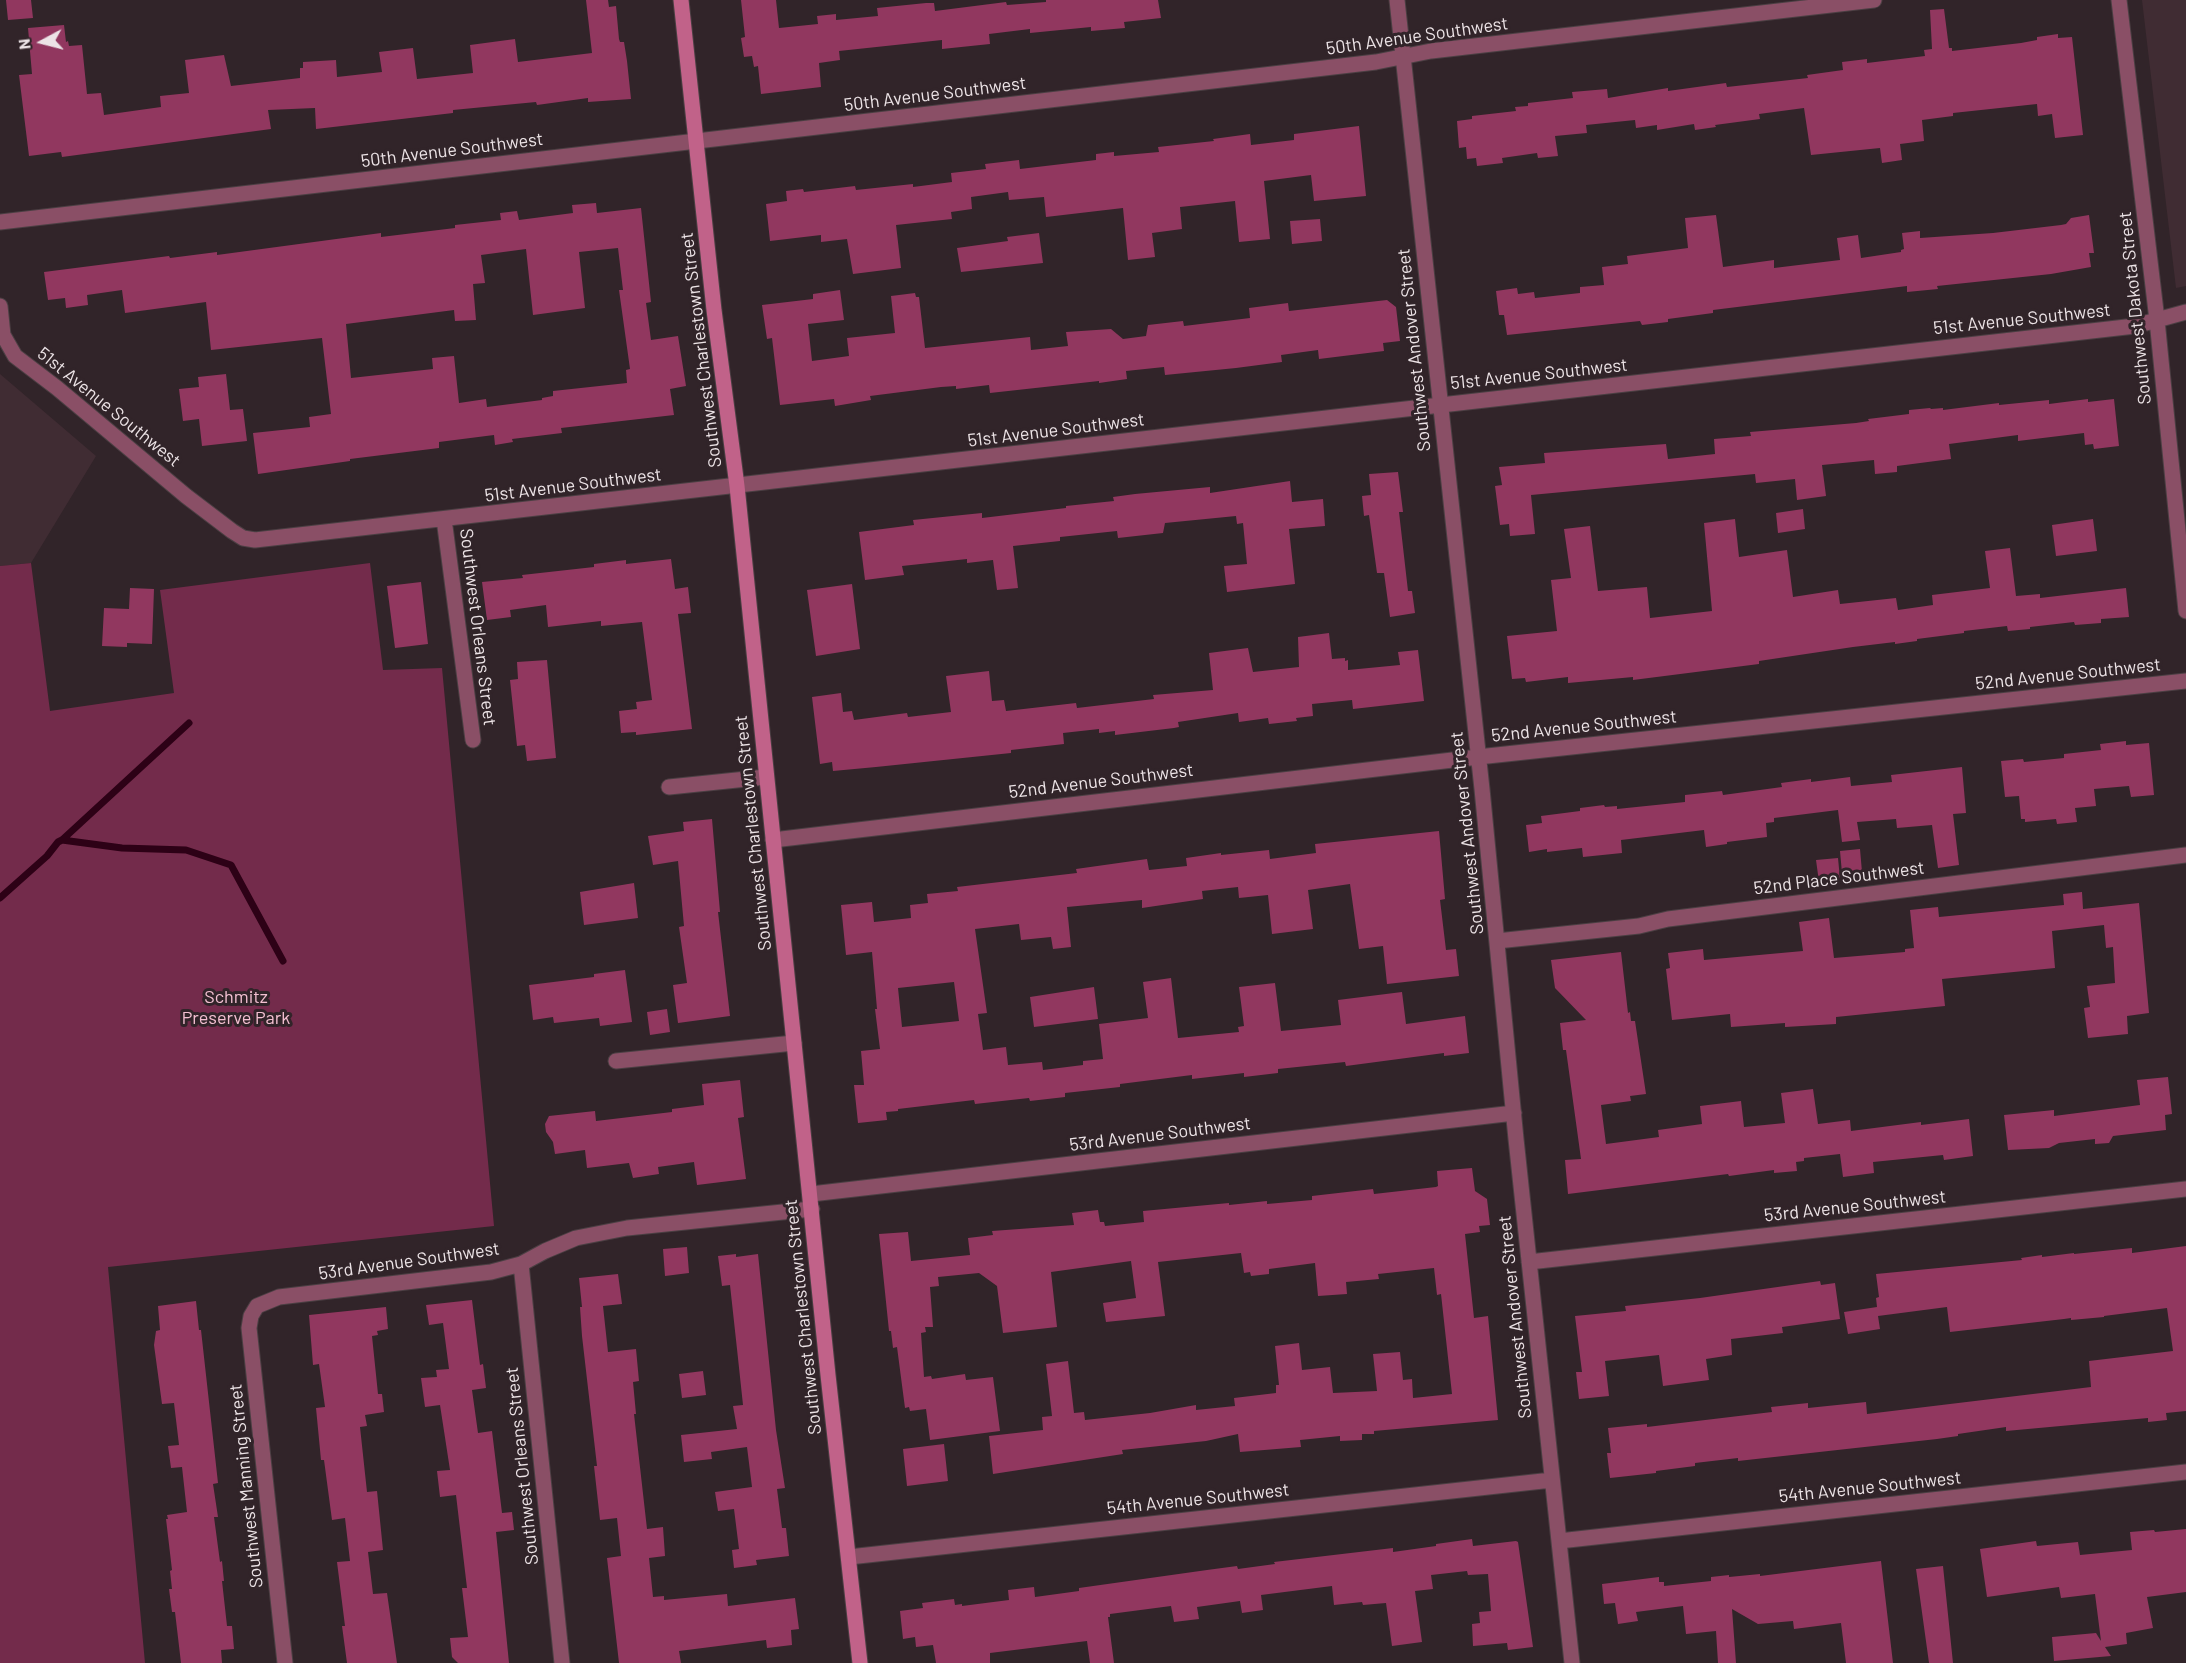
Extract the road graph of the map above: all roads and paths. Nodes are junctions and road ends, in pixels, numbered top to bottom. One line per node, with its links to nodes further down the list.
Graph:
1 (681, 0): 6 (street, Southwest Charlestown Street)
2 (1397, 0): 5 (street, Southwest Andover Street)
3 (1874, 0): 5 (street, 50th Avenue Southwest)
4 (2119, 0): 10 (street, Southwest Dakota Street)
5 (1404, 56): 6 (street, 50th Avenue Southwest); 11 (street, Southwest Andover Street)
6 (697, 141): 7 (street, 50th Avenue Southwest); 12 (street, Southwest Charlestown Street)
7 (0, 222)
8 (0, 306): 13 (street, 51st Avenue Southwest)
9 (2186, 312): 10 (street, 51st Avenue Southwest)
10 (2157, 320): 11 (street, 51st Avenue Southwest); 14 (street, Southwest Dakota Street)
11 (1439, 405): 12 (street, 51st Avenue Southwest); 17 (street, Southwest Andover Street)
12 (736, 486): 13 (street, 51st Avenue Southwest); 18 (street, Southwest Charlestown Street)
13 (444, 519): 16 (street, Southwest Orleans Street)
14 (2186, 611)
15 (2186, 681): 17 (street, 52nd Avenue Southwest)
16 (472, 740)
17 (1478, 757): 20 (street, 52nd Avenue Southwest); 22 (street, Southwest Andover Street)
18 (766, 777): 19 (street); 20 (street, Southwest Charlestown Street)
19 (669, 788)
20 (773, 840): 23 (street, Southwest Charlestown Street)
21 (2186, 855): 22 (street, 52nd Place Southwest)
22 (1497, 941): 25 (street, Southwest Andover Street)
23 (794, 1043): 24 (street); 27 (street, Southwest Charlestown Street)
24 (616, 1061)
25 (1514, 1113): 27 (street, 53rd Avenue Southwest); 28 (street, Southwest Andover Street)
26 (2186, 1189): 28 (street, 53rd Avenue Southwest)
27 (812, 1202): 29 (street, 53rd Avenue Southwest); 34 (street, Southwest Charlestown Street)
28 (1529, 1262): 32 (street, Southwest Andover Street)
29 (521, 1264): 30 (street, 53rd Avenue Southwest); 36 (street, Southwest Orleans Street)
30 (257, 1306): 35 (street, Southwest Manning Street)
31 (2186, 1472): 33 (street, 54th Avenue Southwest)
32 (1552, 1480): 33 (street, Southwest Andover Street); 34 (street, 54th Avenue Southwest)
33 (1559, 1541): 38 (street, Southwest Andover Street)
34 (849, 1557): 37 (street, Southwest Charlestown Street)
35 (285, 1663)
36 (562, 1663)
37 (860, 1663)
38 (1572, 1663)

